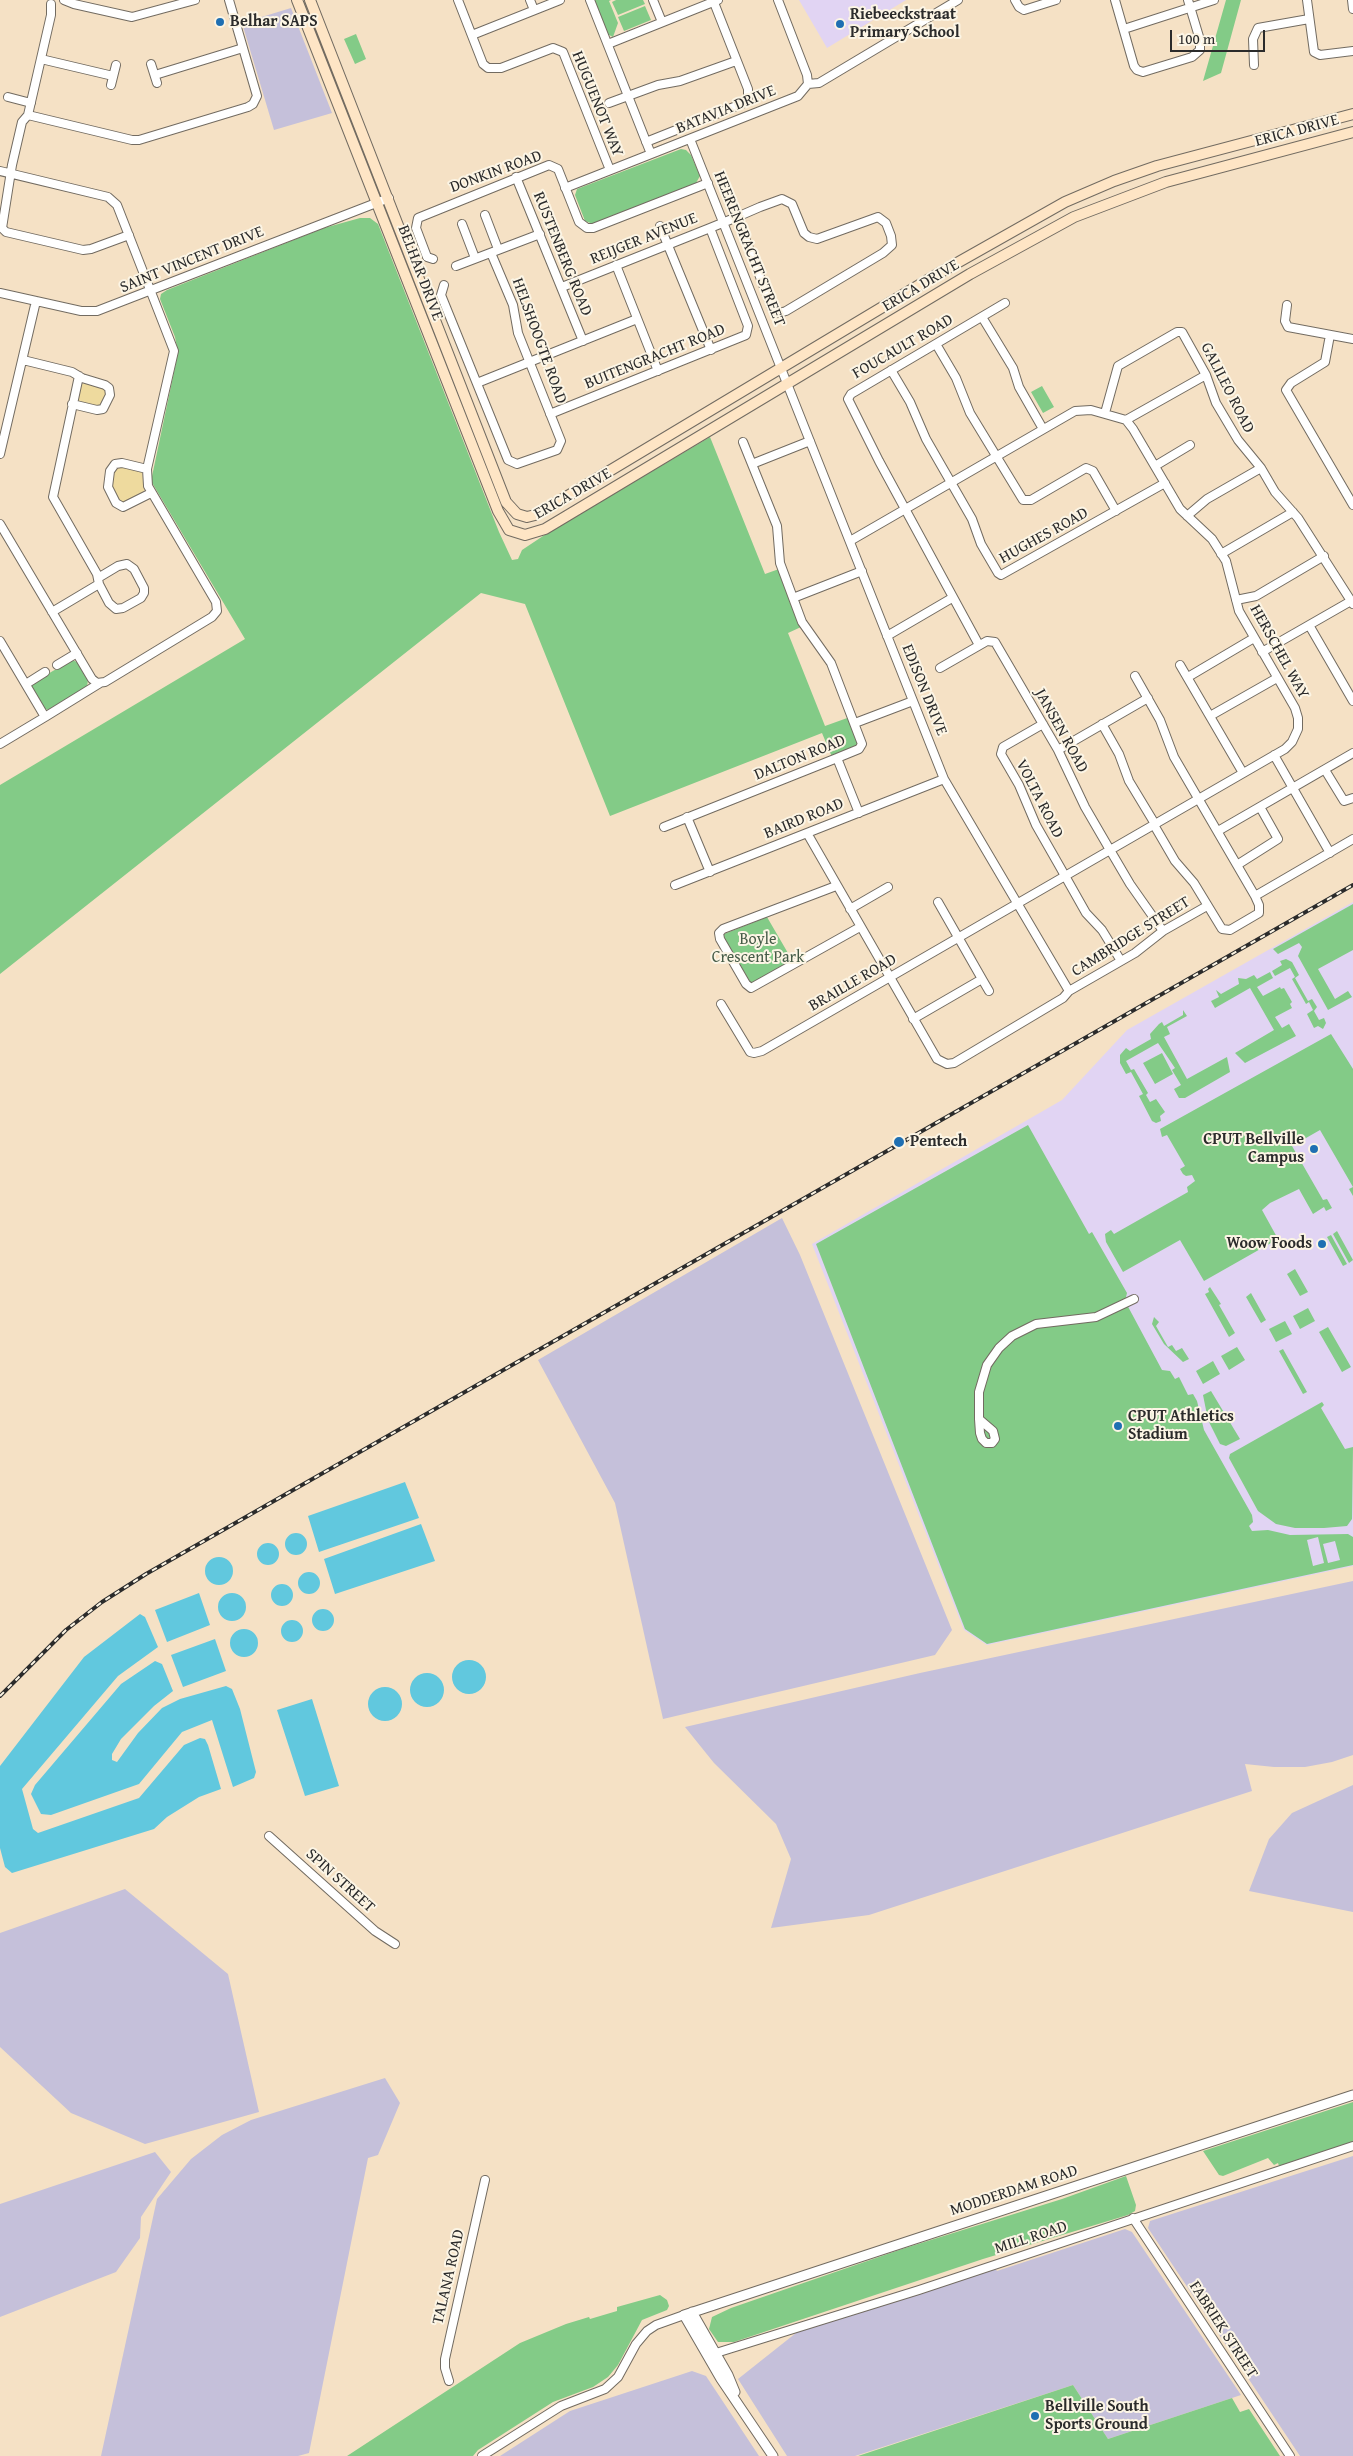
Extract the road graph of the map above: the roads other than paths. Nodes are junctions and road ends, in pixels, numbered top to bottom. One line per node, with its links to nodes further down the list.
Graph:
1 (195, 0): 19 (street)
2 (229, 0): 28 (street)
3 (297, 0): 55 (main road, BELHAR DRIVE)
4 (310, 0): 54 (main road, BELHAR DRIVE)
5 (458, 0): 26 (street, HUGUENOT WAY)
6 (530, 0): 22 (street)
7 (560, 0): 22 (street)
8 (590, 0): 27 (street)
9 (653, 0): 24 (street)
10 (778, 0): 36 (street)
11 (958, 0): 36 (street)
12 (1015, 0): 13 (street)
13 (1056, 0)
14 (1114, 0): 25 (street)
15 (1214, 0): 20 (street)
16 (1306, 0): 23 (street)
17 (1352, 0): 21 (street)
18 (715, 1): 24 (street); 31 (street)
19 (54, 2): 30 (street)
20 (1189, 4): 25 (street); 25 (street)
21 (1353, 9)
22 (534, 10): 26 (street)
23 (1309, 19): 29 (street); 34 (street)
24 (662, 22): 27 (street)
25 (1124, 29)
26 (472, 35): 48 (street, HUGUENOT WAY)
27 (608, 44): 38 (street)
28 (243, 48): 32 (street); 43 (street)
29 (1353, 51)
30 (41, 59): 35 (street); 40 (street)
31 (736, 61): 38 (street); 46 (street, BATAVIA DRIVE)
32 (151, 64)
33 (116, 65): 35 (street)
34 (1254, 65)
35 (113, 76): 37 (street)
36 (808, 84): 45 (street, BATAVIA DRIVE)
37 (111, 85)
38 (628, 96): 41 (street); 46 (street)
39 (8, 97): 40 (street)
40 (30, 103): 43 (street)
41 (609, 103)
42 (1353, 114): 86 (main road, ERICA DRIVE)
43 (28, 115): 50 (street)
44 (1353, 132): 92 (main road, ERICA DRIVE)
45 (690, 139): 47 (street, BATAVIA DRIVE); 52 (street, HEERENGRACHT STREET)
46 (646, 142): 47 (street)
47 (651, 154): 48 (street, BATAVIA DRIVE)
48 (610, 170): 53 (street, BATAVIA DRIVE)
49 (0, 171): 50 (street)
50 (12, 174): 63 (street); 63 (street)
51 (516, 177): 53 (street, DONKIN ROAD); 62 (street, RUSTENBERG ROAD); 67 (street, DONKIN ROAD)
52 (708, 183): 53 (street, DONKIN ROAD); 58 (street, HEERENGRACHT STREET)
53 (565, 188)
54 (389, 198): 55 (street, SAINT VINCENT DRIVE); 115 (main road, BELHAR DRIVE)
55 (376, 202): 72 (street, SAINT VINCENT DRIVE); 118 (main road, BELHAR DRIVE)
56 (485, 216): 65 (street, HELSHOOGTE ROAD)
57 (736, 217): 57 (street, REIJGER AVENUE); 58 (street, REIJGER AVENUE)
58 (723, 222): 61 (street, REIJGER AVENUE); 86 (street, HEERENGRACHT STREET)
59 (462, 224): 66 (street)
60 (660, 226): 64 (street)
61 (710, 228): 64 (street, REIJGER AVENUE); 83 (street, BUITENGRACHT ROAD)
62 (540, 234): 65 (street); 71 (street, RUSTENBERG ROAD)
63 (129, 235): 72 (street)
64 (668, 245): 68 (street, REIJGER AVENUE); 83 (street)
65 (495, 251): 66 (street); 85 (street, HELSHOOGTE ROAD)
66 (475, 258): 69 (street)
67 (433, 259)
68 (616, 265): 71 (street, REIJGER AVENUE); 78 (street)
69 (456, 266)
70 (444, 285): 91 (street, BELHAR DRIVE)
71 (562, 286): 81 (street, RUSTENBERG ROAD)
72 (151, 291): 74 (street, SAINT VINCENT DRIVE); 107 (street)
73 (0, 292): 74 (street, SAINT VINCENT DRIVE)
74 (36, 301): 84 (street)
75 (1005, 304): 77 (street, FOUCAULT ROAD)
76 (1287, 305): 79 (street)
77 (982, 317): 82 (street, FOUCAULT ROAD); 97 (street)
78 (637, 319): 81 (street); 88 (street)
79 (1330, 335): 80 (street); 111 (street)
80 (1353, 339)
81 (583, 340): 85 (street)
82 (936, 344): 87 (street, FOUCAULT ROAD); 102 (street)
83 (711, 350): 88 (street, BUITENGRACHT ROAD)
84 (23, 360): 90 (street); 101 (street)
85 (530, 362): 91 (street); 95 (street, HELSHOOGTE ROAD)
86 (782, 369): 92 (street, HEERENGRACHT STREET); 115 (main road, ERICA DRIVE)
87 (891, 370): 108 (street); 112 (street, FOUCAULT ROAD)
88 (658, 371): 95 (street, BUITENGRACHT ROAD)
89 (1206, 375): 94 (street, GALILEO ROAD); 96 (street); 106 (street, GALILEO ROAD)
90 (79, 376): 93 (street); 93 (street)
91 (477, 383): 103 (street, BELHAR DRIVE)
92 (787, 383): 98 (street, EDISON DRIVE); 118 (main road, ERICA DRIVE)
93 (72, 404): 123 (street)
94 (1105, 413): 96 (street); 97 (street)
95 (550, 414): 103 (street, HELSHOOGTE ROAD)
96 (1126, 420): 105 (street, HERSCHEL WAY)
97 (1043, 429): 102 (street)
98 (810, 440): 104 (street); 119 (street, EDISON DRIVE)
99 (743, 442): 104 (street, DALTON ROAD)
100 (1190, 445): 105 (street)
101 (0, 454)
102 (996, 457): 108 (street); 113 (street)
103 (512, 463)
104 (752, 464): 124 (street, DALTON ROAD)
105 (1155, 466): 109 (street, HERSCHEL WAY)
106 (1261, 468): 114 (street, GALILEO ROAD); 116 (street)
107 (147, 469): 110 (street); 110 (street)
108 (951, 483): 112 (street); 113 (street, HUGHES ROAD)
109 (1165, 483): 113 (street, HUGHES ROAD); 116 (street, HERSCHEL WAY)
110 (150, 493): 143 (street)
111 (1353, 505)
112 (906, 510): 119 (street); 125 (street)
113 (1116, 511)
114 (1293, 512): 120 (street); 121 (street, GALILEO ROAD)
115 (535, 515)
116 (1186, 516): 120 (street, HERSCHEL WAY)
117 (0, 526): 128 (street)
118 (534, 534)
119 (850, 541): 122 (street, EDISON DRIVE)
120 (1222, 554): 126 (street, HERSCHEL WAY)
121 (1324, 556): 126 (street); 127 (street, GALILEO ROAD)
122 (862, 571): 124 (street); 130 (street, EDISON DRIVE)
123 (98, 581): 123 (street); 128 (street)
124 (793, 598): 150 (street, DALTON ROAD)
125 (952, 598): 130 (street); 133 (street)
126 (1236, 600): 131 (street, HERSCHEL WAY)
127 (1352, 602): 129 (street)
128 (52, 612): 135 (street)
129 (1309, 625): 134 (street); 147 (street)
130 (888, 636): 146 (street, EDISON DRIVE)
131 (1254, 638): 134 (street, HERSCHEL WAY); 141 (street)
132 (0, 641): 144 (street)
133 (979, 645): 138 (street); 151 (street, JANSEN ROAD)
134 (1262, 652): 142 (street, HERSCHEL WAY)
135 (77, 653): 136 (street); 143 (street)
136 (57, 665)
137 (1180, 665): 141 (street)
138 (940, 668)
139 (45, 672): 144 (street)
140 (1135, 676): 145 (street)
141 (1188, 676): 149 (street)
142 (1277, 678): 149 (street); 156 (street, HERSCHEL WAY)
143 (100, 683): 148 (street)
144 (26, 684): 148 (street)
145 (1148, 698): 152 (street); 163 (street)
146 (913, 701): 150 (street); 160 (street, EDISON DRIVE)
147 (1353, 701)
148 (45, 716): 153 (street)
149 (1210, 716): 159 (street)
150 (855, 723): 157 (street, DALTON ROAD)
151 (1043, 724): 154 (street, JANSEN ROAD); 176 (street, VOLTA ROAD)
152 (1102, 724): 154 (street); 167 (street)
153 (0, 744)
154 (1058, 750): 172 (street, JANSEN ROAD)
155 (1353, 753): 158 (street)
156 (1274, 755): 159 (street, HERSCHEL WAY); 161 (street)
157 (837, 758): 165 (street); 166 (street, DALTON ROAD)
158 (1325, 770): 161 (street); 162 (street)
159 (1243, 773): 163 (street, HERSCHEL WAY)
160 (944, 779): 165 (street, BAIRD ROAD); 182 (street, EDISON DRIVE)
161 (1293, 788): 164 (street); 173 (street)
162 (1353, 798)
163 (1198, 800): 167 (street, HERSCHEL WAY); 169 (street)
164 (1260, 807): 169 (street); 174 (street)
165 (859, 812): 170 (street, BAIRD ROAD)
166 (687, 817): 168 (street, DALTON ROAD); 175 (street)
167 (1154, 824): 172 (street, HERSCHEL WAY); 183 (street)
168 (664, 827)
169 (1218, 831): 174 (street)
170 (807, 833): 175 (street, BAIRD ROAD); 178 (street)
171 (1353, 839): 173 (street)
172 (1110, 850): 176 (street, HERSCHEL WAY); 186 (street, JANSEN ROAD)
173 (1330, 852): 180 (street)
174 (1237, 865): 180 (street)
175 (710, 872): 177 (street, BAIRD ROAD)
176 (1065, 876): 182 (street, HERSCHEL WAY); 188 (street, VOLTA ROAD)
177 (675, 885)
178 (836, 886): 184 (street); 185 (street)
179 (888, 887): 184 (street)
180 (1255, 896): 183 (street)
181 (938, 902): 187 (street)
182 (1016, 904): 187 (street, BRAILLE ROAD); 192 (street, EDISON DRIVE)
183 (1207, 906): 186 (street, CAMBRIDGE STREET)
184 (850, 909): 185 (street)
185 (860, 927): 189 (street)
186 (1163, 931): 188 (street, CAMBRIDGE STREET)
187 (959, 938): 189 (street, BRAILLE ROAD); 190 (street)
188 (1121, 961): 192 (street, CAMBRIDGE STREET)
189 (890, 978): 193 (street, BRAILLE ROAD); 194 (street)
190 (982, 979): 191 (street); 194 (street)
191 (990, 991)
192 (1069, 991): 194 (street, CAMBRIDGE STREET)
193 (721, 1004)
194 (913, 1019)
195 (1134, 1299): 196 (street)
196 (979, 1419)
197 (269, 1836): 198 (street, SPIN STREET)
198 (394, 1944)
199 (1353, 2094): 203 (street, MODDERDAM ROAD)
200 (1353, 2146): 202 (street, MILL ROAD)
201 (485, 2180): 205 (street, TALANA ROAD)
202 (1133, 2218): 204 (street, MILL ROAD); 209 (street, FABRIEK STREET)
203 (688, 2313): 204 (street); 206 (street); 207 (street)
204 (716, 2353): 206 (street)
205 (449, 2380)
206 (740, 2404): 208 (street)
207 (482, 2456)
208 (774, 2456)
209 (1290, 2456)

